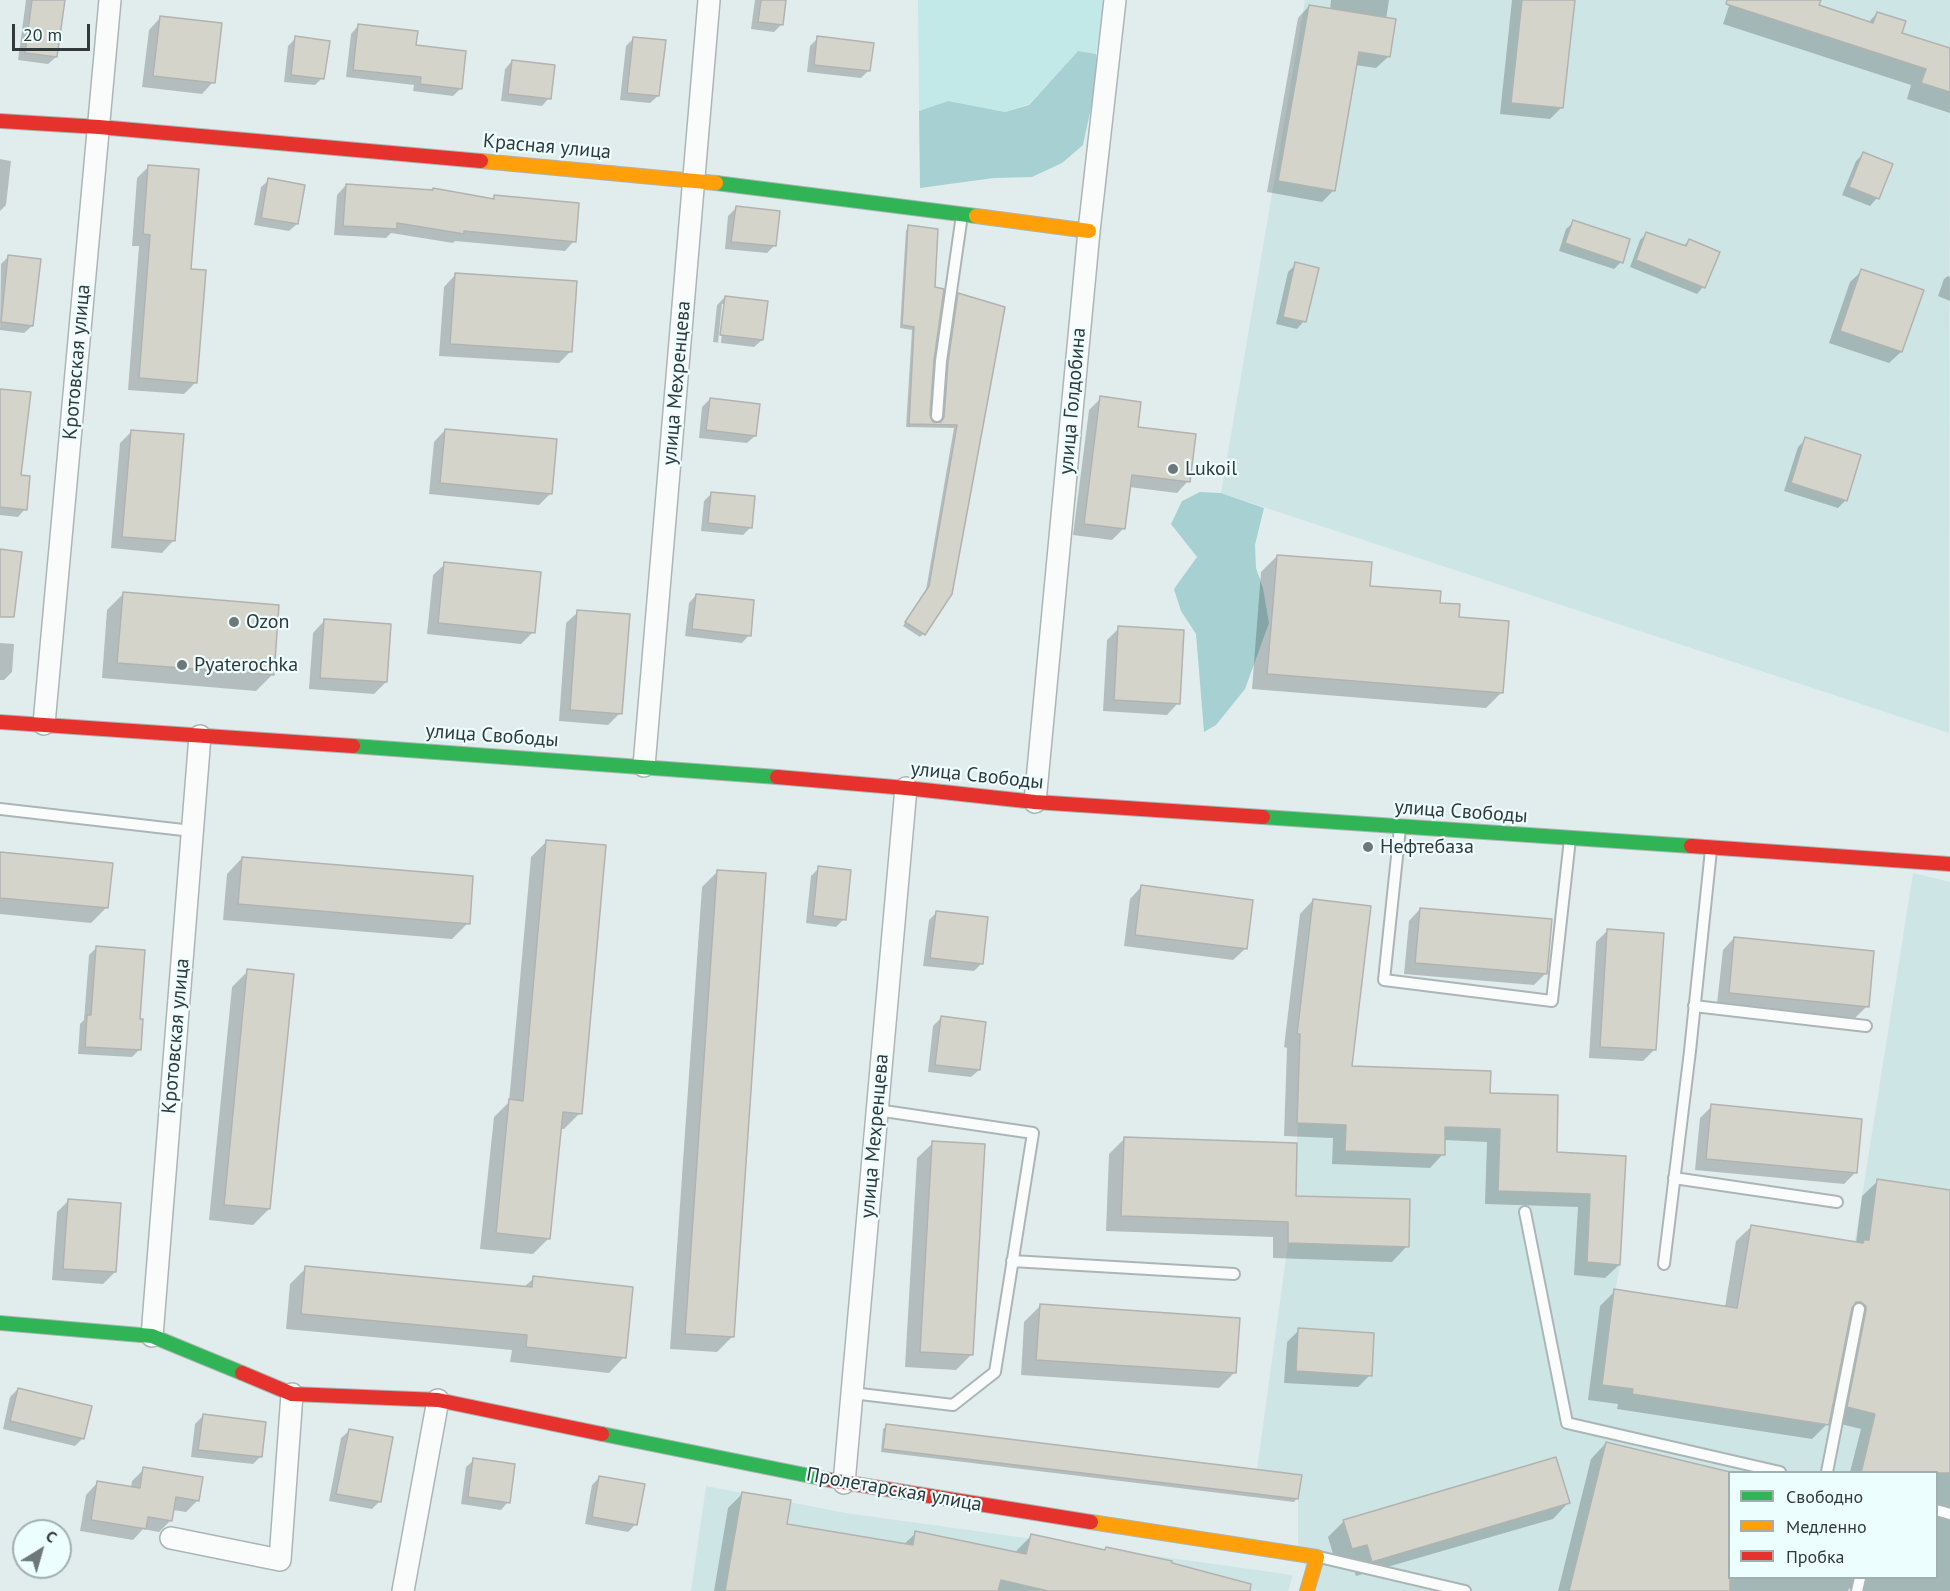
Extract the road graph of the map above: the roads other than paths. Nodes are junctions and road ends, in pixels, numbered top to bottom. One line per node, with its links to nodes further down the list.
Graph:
1 (110, 0): 5 (street, Кротовская улица)
2 (709, 0): 6 (street, улица Мехренцева)
3 (1115, 0): 8 (street, улица Голдобина)
4 (0, 121): 5 (street, Красная улица)
5 (99, 127): 6 (street, Красная улица); 11 (street, Кротовская улица)
6 (695, 180): 7 (street, Красная улица); 13 (street, улица Мехренцева)
7 (962, 215): 8 (street, Красная улица); 9 (lane)
8 (1089, 231): 15 (street, улица Голдобина)
9 (937, 416)
10 (0, 722): 11 (street, улица Свободы)
11 (44, 724): 12 (street, улица Свободы)
12 (200, 736): 13 (street, улица Свободы); 18 (street, Кротовская улица)
13 (644, 766): 14 (street, улица Свободы)
14 (906, 788): 15 (street, улица Свободы); 24 (street, улица Мехренцева)
15 (1035, 802): 17 (street, улица Свободы)
16 (0, 809): 18 (lane)
17 (1400, 827): 19 (street, улица Свободы); 19 (lane)
18 (192, 831): 33 (street, Кротовская улица)
19 (1570, 838): 20 (street, улица Свободы)
20 (1711, 848): 21 (street, улица Свободы); 22 (lane)
21 (1950, 864)
22 (1695, 1006): 23 (lane); 25 (lane)
23 (1866, 1026)
24 (877, 1110): 28 (lane); 34 (street, улица Мехренцева)
25 (1674, 1178): 26 (lane); 29 (lane)
26 (1837, 1202)
27 (1525, 1212): 37 (lane)
28 (1012, 1261): 30 (lane); 34 (lane)
29 (1664, 1264)
30 (1234, 1274)
31 (1859, 1309): 38 (lane)
32 (0, 1323): 33 (street, Пролетарская улица)
33 (152, 1336): 35 (street, Пролетарская улица)
34 (852, 1393): 39 (street, улица Мехренцева)
35 (292, 1394): 36 (street, Пролетарская улица); 40 (street)
36 (438, 1400): 39 (street, Пролетарская улица); 42 (street)
37 (1771, 1471)
38 (1827, 1471)
39 (843, 1483): 41 (street, Пролетарская улица)
40 (171, 1538)
41 (1317, 1557): 43 (street); 44 (lane)
42 (402, 1591)
43 (1307, 1591)
44 (1465, 1591)

